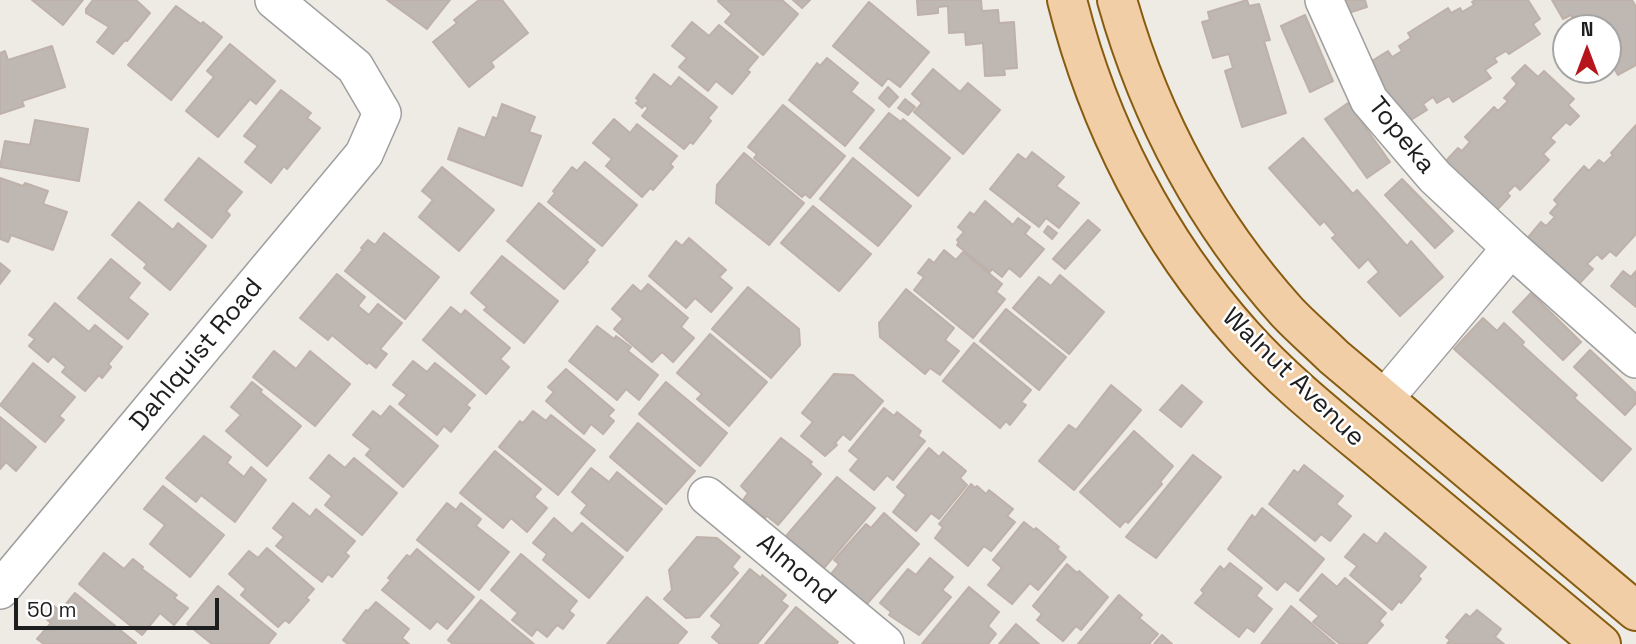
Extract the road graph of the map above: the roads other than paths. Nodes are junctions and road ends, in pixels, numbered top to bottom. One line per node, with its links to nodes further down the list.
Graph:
1 (274, 0): 9 (street, Dahlquist Road)
2 (1067, 0): 12 (main road, Walnut Avenue)
3 (1117, 0): 7 (main road, Walnut Avenue)
4 (1324, 0): 5 (street, Topeka)
5 (1511, 248): 6 (street, Topeka); 7 (street)
6 (1636, 359)
7 (1384, 399): 10 (main road, Walnut Avenue)
8 (707, 496): 11 (street, Almond)
9 (0, 590)
10 (1636, 611)
11 (885, 644)
12 (1601, 644)

